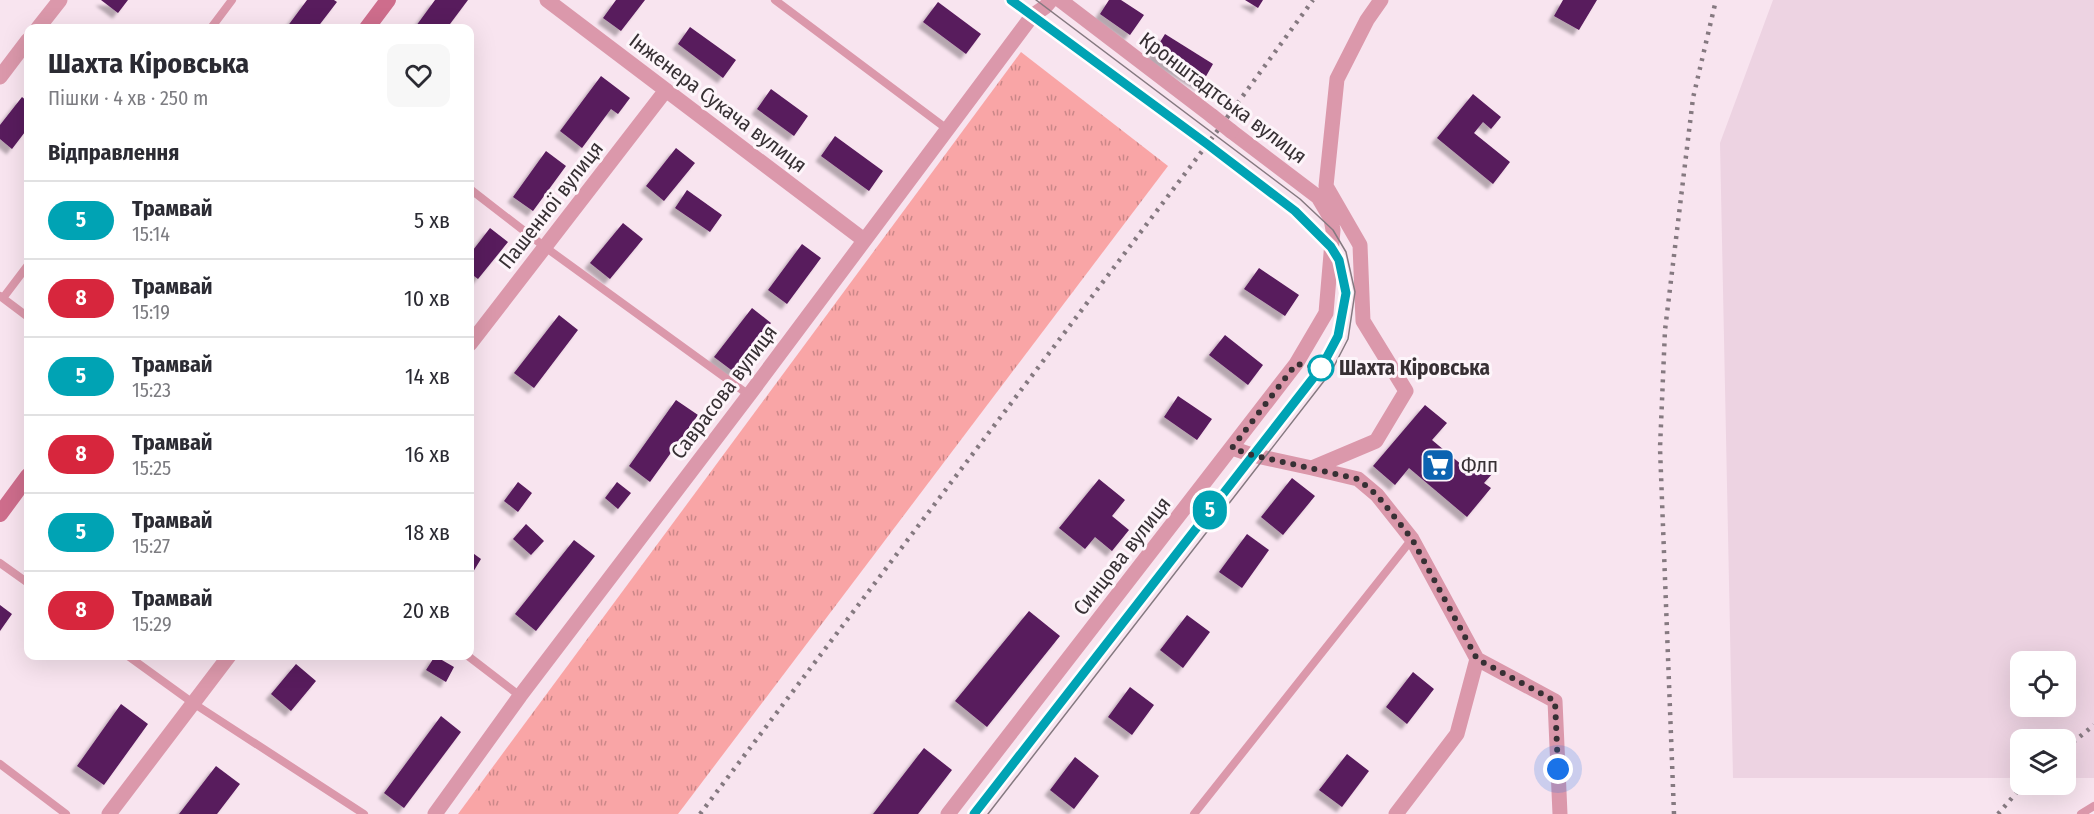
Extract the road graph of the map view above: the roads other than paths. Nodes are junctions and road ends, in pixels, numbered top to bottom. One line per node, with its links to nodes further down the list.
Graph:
1 (60, 0): 9 (street)
2 (232, 0): 10 (lane)
3 (388, 0): 11 (main road)
4 (547, 0): 14 (street, Інженера Сукача вулиця)
5 (775, 0): 15 (lane)
6 (1051, 0): 15 (street, Саврасова вулиця)
7 (1059, 0): 19 (street, Кронштадтська вулиця, bridge)
8 (1381, 0): 26 (street)
9 (41, 24)
10 (214, 24)
11 (370, 24)
12 (24, 45): 13 (street)
13 (0, 77)
14 (666, 90): 17 (street, Інженера Сукача вулиця); 18 (street, Пашенної вулиця)
15 (947, 129): 17 (street, Саврасова вулиця)
16 (474, 192): 18 (lane)
17 (864, 240): 24 (street, Саврасова вулиця)
18 (545, 247): 23 (street, Пашенної вулиця); 24 (lane)
19 (1331, 247): 25 (street, Синцова вулиця)
20 (24, 270): 21 (lane)
21 (1, 297): 22 (lane)
22 (24, 314)
23 (474, 339)
24 (749, 395): 36 (street, Саврасова вулиця)
25 (1232, 448): 26 (street); 44 (street, Синцова вулиця)
26 (1312, 468): 29 (street)
27 (24, 481): 28 (main road)
28 (0, 514)
29 (1412, 539): 32 (street); 45 (lane)
30 (0, 563): 31 (lane)
31 (24, 581)
32 (1477, 659): 46 (street); 47 (street)
33 (134, 660): 37 (lane)
34 (226, 660): 37 (street)
35 (473, 660): 36 (lane)
36 (520, 696): 43 (street, Саврасова вулиця)
37 (193, 703): 41 (street); 42 (lane)
38 (0, 764): 40 (lane)
39 (2094, 806): 48 (lane)
40 (66, 814)
41 (109, 814)
42 (364, 814)
43 (435, 814)
44 (948, 814)
45 (1194, 814)
46 (1396, 814)
47 (1560, 814)
48 (2081, 814)

